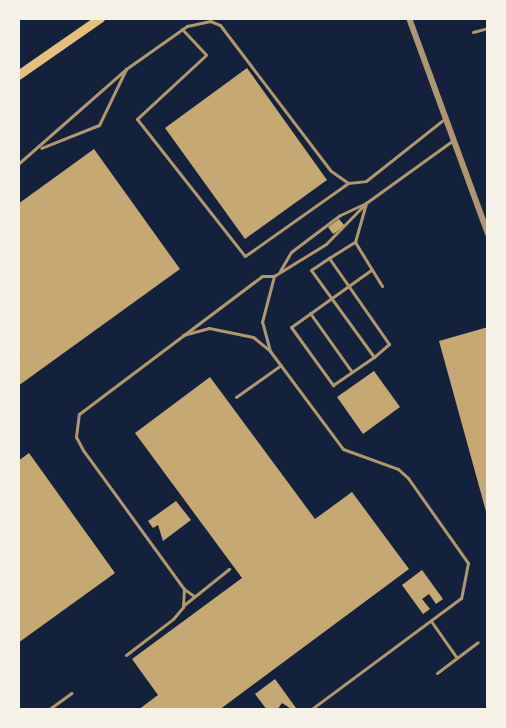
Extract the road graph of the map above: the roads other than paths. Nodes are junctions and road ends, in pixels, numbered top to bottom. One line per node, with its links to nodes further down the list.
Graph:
1 (100, 18): 7 (main road)
2 (409, 18): 8 (street)
3 (488, 27): 5 (lane)
4 (182, 29): 6 (lane); 12 (lane); 12 (lane)
5 (473, 32)
6 (126, 69): 10 (lane); 10 (lane)
7 (18, 75)
8 (443, 120): 9 (street); 12 (lane)
9 (452, 141): 13 (lane); 14 (street)
10 (41, 148): 11 (lane)
11 (18, 164)
12 (348, 183)
13 (366, 203): 15 (lane); 18 (lane); 18 (lane)
14 (488, 234)
15 (355, 242): 16 (lane); 17 (lane)
16 (329, 258): 20 (lane); 22 (lane)
17 (370, 270): 20 (lane); 21 (lane)
18 (280, 271): 19 (lane)
19 (274, 276): 24 (lane); 25 (lane)
20 (348, 286): 22 (lane); 26 (lane)
21 (382, 286)
22 (331, 298): 23 (lane); 26 (lane)
23 (310, 313): 28 (lane); 28 (lane)
24 (181, 335): 25 (lane); 31 (lane)
25 (270, 351): 27 (lane)
26 (374, 357): 28 (lane)
27 (281, 365): 29 (lane); 34 (lane)
28 (352, 372)
29 (236, 397)
30 (229, 569): 32 (lane)
31 (184, 589): 32 (lane); 33 (lane)
32 (194, 596): 33 (lane)
33 (183, 607): 36 (lane)
34 (431, 621): 37 (lane); 41 (lane)
35 (478, 642): 37 (lane)
36 (126, 655)
37 (457, 658): 38 (lane)
38 (437, 673)
39 (71, 693): 40 (lane)
40 (48, 710)
41 (310, 710)

